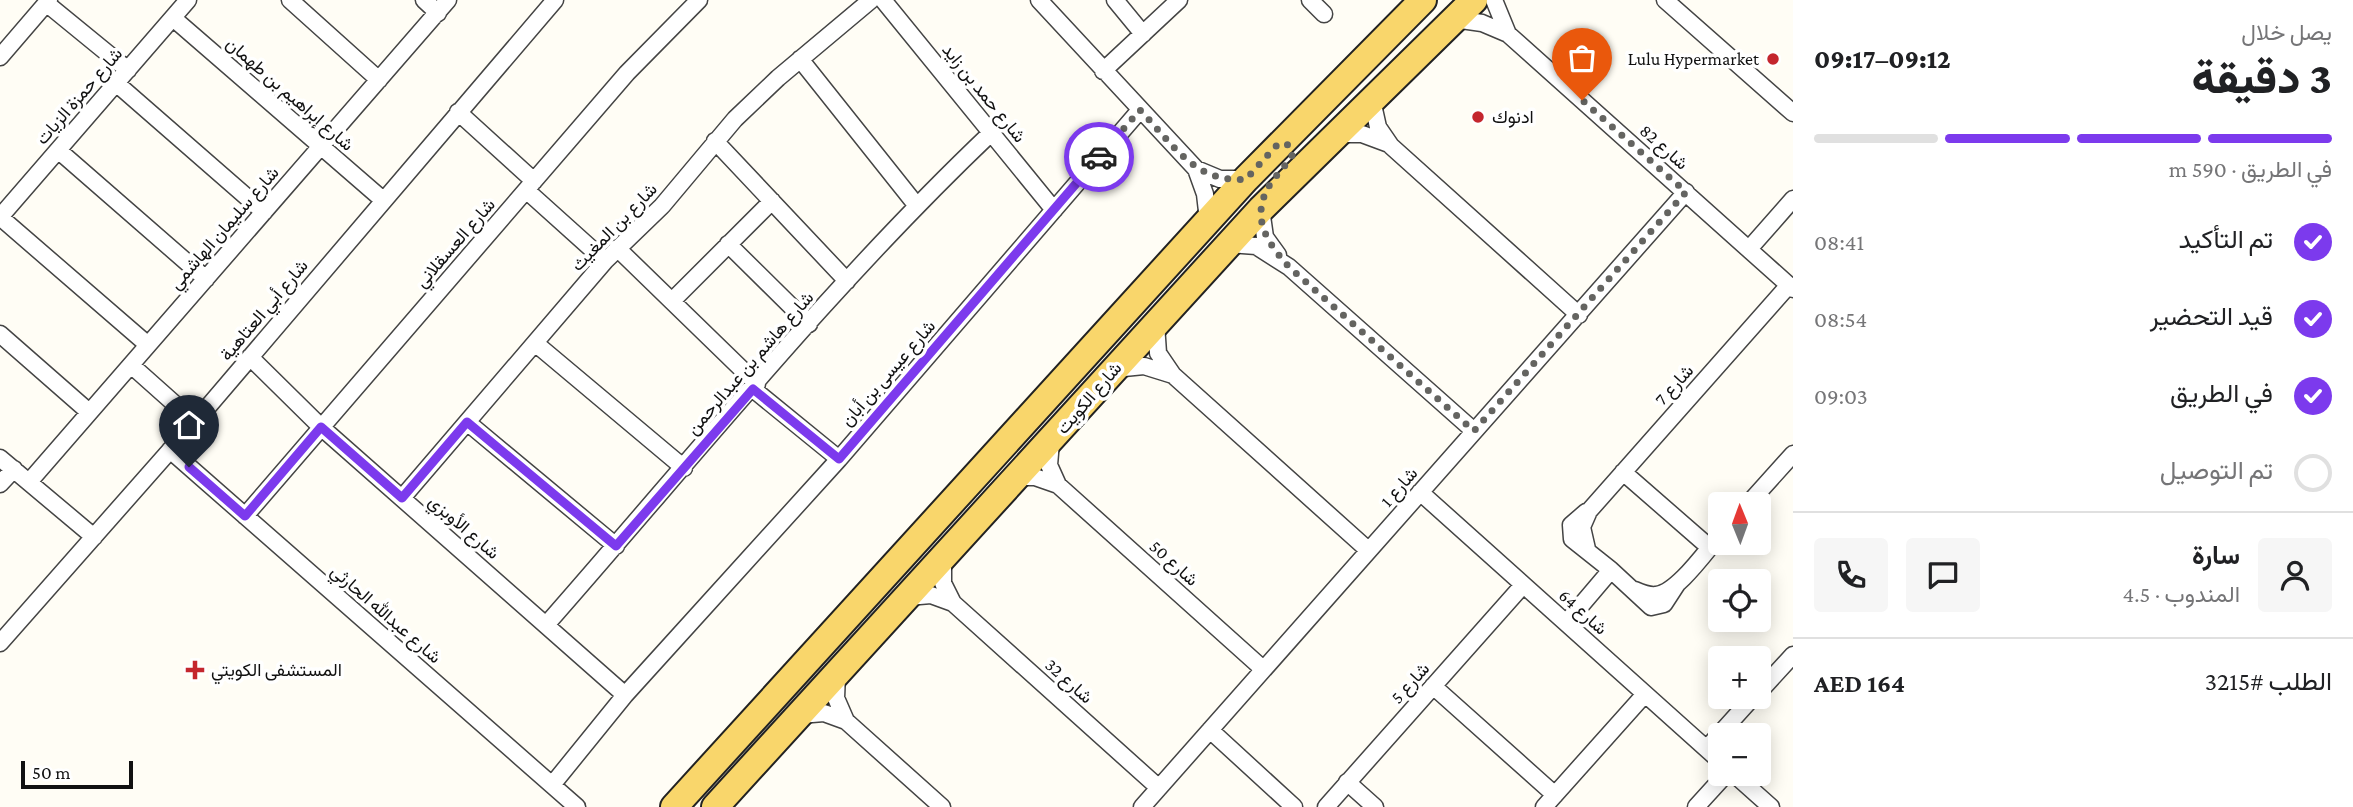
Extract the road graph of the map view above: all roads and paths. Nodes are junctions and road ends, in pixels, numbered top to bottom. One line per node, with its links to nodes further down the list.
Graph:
1 (188, 0): 19 (street, شارع حمزة الزيات)
2 (290, 0): 27 (street)
3 (424, 0): 17 (street)
4 (555, 0): 31 (street, شارع أبي العتاهية)
5 (699, 0): 42 (street, شارع العسقلاني)
6 (871, 0): 24 (street, شارع بن المغيث)
7 (883, 0): 33 (street, شارع حمد بن زايد)
8 (1039, 0): 26 (street)
9 (1115, 0): 21 (street)
10 (1179, 0): 21 (street)
11 (1310, 0): 18 (street)
12 (1423, 0): 36 (main road, شارع الكويت)
13 (1474, 0): 20 (main road, شارع الكويت)
14 (1494, 0): 22 (street, شارع 82)
15 (1665, 0): 32 (street)
16 (48, 2): 23 (street); 25 (street)
17 (443, 6): 27 (street, شارع سليمان الهاشمي)
18 (1324, 14)
19 (173, 18): 25 (street, شارع حمزة الزيات); 37 (street, شارع إبراهيم بن طهمان)
20 (1454, 19): 22 (street, شارع 82); 29 (main road, شارع الكويت)
21 (1143, 34): 26 (street)
22 (1508, 34): 43 (street, شارع 82)
23 (0, 57)
24 (800, 60): 35 (street, شارع بن المغيث); 47 (street)
25 (128, 70): 28 (street, شارع حمزة الزيات)
26 (1103, 71): 30 (street)
27 (379, 80): 37 (street, شارع سليمان الهاشمي)
28 (116, 83): 39 (street, شارع حمزة الزيات); 50 (street)
29 (1372, 100): 34 (main road, شارع الكويت); 38 (street)
30 (1140, 110): 40 (street); 49 (street, شارع عيسى بن أبان)
31 (458, 112): 42 (street); 45 (street, شارع أبي العتاهية)
32 (1793, 113)
33 (992, 133): 47 (street, شارع هاشم بن عبدالرحمن); 49 (street, شارع حمد بن زايد)
34 (1337, 134): 38 (street); 48 (main road, شارع الكويت)
35 (715, 141): 46 (street); 55 (street, شارع بن المغيث)
36 (1278, 144): 41 (main road, شارع الكويت); 48 (main road)
37 (321, 146): 45 (street, شارع إبراهيم بن طهمان); 50 (street, شارع سليمان الهاشمي)
38 (1391, 146): 63 (street)
39 (58, 150): 51 (street, شارع حمزة الزيات); 59 (street)
40 (1196, 169): 41 (street); 52 (street)
41 (1246, 179): 52 (main road, شارع الكويت)
42 (530, 186): 57 (street); 78 (street, شارع العسقلاني)
43 (1686, 192): 56 (street, شارع 82); 63 (street, شارع 1)
44 (1793, 199): 56 (street)
45 (383, 200): 69 (street, شارع أبي العتاهية)
46 (772, 201): 53 (street); 60 (street)
47 (917, 206): 60 (street, شارع هاشم بن عبدالرحمن)
48 (1261, 209): 54 (main road, شارع الكويت); 58 (street)
49 (1054, 210): 84 (street, شارع عيسى بن أبان)
50 (264, 212): 59 (street, شارع سليمان الهاشمي)
51 (0, 217): 68 (street)
52 (1208, 220): 74 (main road, شارع الكويت)
53 (728, 244): 62 (street); 64 (street)
54 (1229, 244): 58 (street); 65 (main road, شارع الكويت)
55 (617, 248): 57 (street, شارع بن المغيث); 62 (street)
56 (1749, 249): 61 (street, شارع 82)
57 (605, 261): 67 (street, شارع بن المغيث)
58 (1289, 267): 79 (street)
59 (206, 279): 68 (street, شارع سليمان الهاشمي)
60 (847, 281): 64 (street, شارع هاشم بن عبدالرحمن)
61 (1791, 287): 87 (street, شارع 7)
62 (672, 301): 73 (street)
63 (1578, 314): 79 (street, شارع 1)
64 (809, 324): 73 (street, شارع هاشم بن عبدالرحمن)
65 (1156, 324): 71 (main road, شارع الكويت); 72 (street)
66 (0, 334): 75 (street)
67 (535, 343): 77 (street, شارع بن المغيث); 85 (street)
68 (148, 345): 70 (street, شارع سليمان الهاشمي)
69 (250, 357): 76 (street, شارع أبي العتاهية); 78 (street, شارع الأوبزي)
70 (131, 365): 75 (street, شارع سليمان الهاشمي); 76 (street)
71 (1114, 369): 72 (street); 80 (main road, شارع الكويت)
72 (1172, 375): 101 (street)
73 (755, 386): 84 (street); 85 (street, شارع هاشم بن عبدالرحمن)
74 (1044, 397): 96 (main road); 118 (main road, شارع الكويت)
75 (89, 412): 89 (street, شارع سليمان الهاشمي)
76 (195, 422): 81 (street, شارع أبي العتاهية)
77 (467, 422): 94 (street, شارع بن المغيث); 99 (street)
78 (321, 427): 94 (street, شارع الأوبزي); 95 (street, شارع العسقلاني)
79 (1474, 431): 92 (street, شارع 1)
80 (1051, 442): 88 (main road, شارع الكويت); 91 (street)
81 (170, 450): 95 (street, شارع عبدالله الحارثي); 98 (street, شارع أبي العتاهية)
82 (1793, 454): 93 (street)
83 (0, 458): 86 (street)
84 (839, 459): 116 (street, شارع عيسى بن أبان)
85 (684, 468): 99 (street, شارع هاشم بن عبدالرحمن)
86 (14, 470): 89 (street); 90 (street)
87 (1623, 472): 97 (street); 103 (street, شارع 7)
88 (1018, 477): 91 (street, شارع 50); 96 (main road, شارع الكويت)
89 (29, 482): 98 (street)
90 (0, 484)
91 (1058, 485): 111 (street, شارع 50)
92 (1420, 492): 101 (street, شارع 1); 104 (street, شارع 64)
93 (1759, 492)
94 (402, 498): 108 (street, شارع الأوبزي)
95 (245, 516): 124 (street, شارع عبدالله الحارثي)
96 (973, 527): 102 (main road, شارع الكويت)
97 (1708, 536)
98 (94, 537): 109 (street, شارع أبي العتاهية)
99 (616, 546): 108 (street, شارع هاشم بن عبدالرحمن)
100 (1708, 549): 103 (street, شارع 7)
101 (1368, 551): 111 (street, شارع 1)
102 (943, 560): 105 (main road, شارع الكويت); 106 (street)
103 (1611, 570): 107 (street)
104 (1523, 585): 107 (street, شارع 64); 114 (street, شارع 5)
105 (907, 597): 106 (street); 112 (main road, شارع الكويت)
106 (953, 603): 127 (street, شارع 32)
107 (1566, 623): 115 (street, شارع 64)
108 (546, 625): 116 (street, شارع الأوبزي)
109 (0, 643)
110 (1793, 655): 113 (street)
111 (1263, 669): 121 (street, شارع 1)
112 (837, 674): 119 (main road, شارع الكويت); 120 (street)
113 (1771, 679)
114 (1433, 686): 123 (street, شارع 5); 128 (street)
115 (1645, 694): 122 (street, شارع 64); 128 (street)
116 (625, 695): 124 (street, شارع عيسى بن أبان)
117 (1742, 709): 122 (street)
118 (761, 710): 129 (main road); 131 (main road, شارع الكويت)
119 (800, 715): 120 (street); 129 (main road, شارع الكويت)
120 (846, 721): 132 (street)
121 (1210, 730): 127 (street, شارع 1); 134 (street)
122 (1707, 748)
123 (1347, 782): 135 (street, شارع 5); 136 (street)
124 (552, 785): 130 (street, شارع عبدالله الحارثي)
125 (1715, 786): 137 (street)
126 (1747, 786): 138 (street)
127 (1159, 788): 133 (street, شارع 1)
128 (1550, 801)
129 (722, 803)
130 (577, 807)
131 (674, 807)
132 (942, 807)
133 (1142, 807)
134 (1294, 807)
135 (1325, 807)
136 (1375, 807)
137 (1696, 807)
138 (1771, 807)

